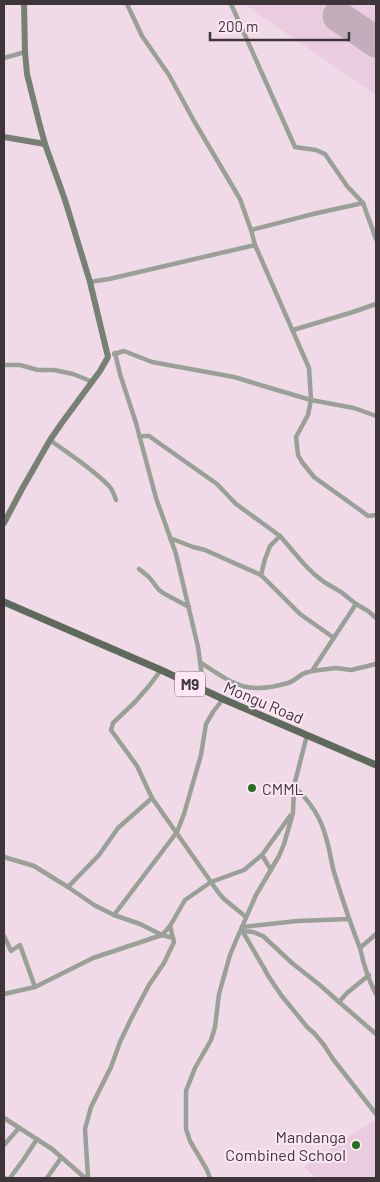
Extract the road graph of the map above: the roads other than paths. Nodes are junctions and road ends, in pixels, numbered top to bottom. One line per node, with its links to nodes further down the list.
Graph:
1 (24, 4): 4 (main road)
2 (127, 4): 9 (street)
3 (231, 4): 8 (street)
4 (24, 52): 5 (street); 7 (main road)
5 (4, 58)
6 (4, 137): 7 (main road)
7 (44, 144): 12 (main road)
8 (363, 203): 9 (street); 10 (street)
9 (251, 230): 11 (street)
10 (376, 239)
11 (255, 245): 12 (street); 14 (street)
12 (90, 282): 16 (main road)
13 (376, 304): 14 (street)
14 (293, 330): 19 (street)
15 (115, 353): 16 (street); 19 (street); 21 (street)
16 (108, 356): 18 (main road)
17 (4, 365): 18 (street)
18 (93, 382): 22 (main road)
19 (311, 400): 20 (street); 24 (street)
20 (376, 416)
21 (139, 436): 26 (street); 27 (street)
22 (50, 440): 23 (street); 25 (main road)
23 (116, 500)
24 (376, 515)
25 (4, 523)
26 (280, 536): 29 (street); 31 (street)
27 (170, 538): 29 (street); 32 (street)
28 (139, 569): 32 (street)
29 (261, 575): 34 (street)
30 (4, 602): 37 (main road, Mongu Road / M9)
31 (356, 604): 33 (street); 34 (street)
32 (189, 607): 35 (street)
33 (376, 618)
34 (334, 638): 38 (street)
35 (201, 663): 38 (street); 39 (street)
36 (376, 664): 38 (street)
37 (161, 670): 39 (main road, Mongu Road / M9); 44 (street)
38 (312, 671)
39 (204, 690): 40 (main road, Mongu Road / M9)
40 (223, 699): 41 (main road, Mongu Road / M9); 46 (street)
41 (307, 735): 42 (main road, Mongu Road / M9); 43 (street)
42 (376, 765)
43 (294, 786): 45 (street); 54 (street)
44 (152, 798): 46 (street); 51 (street)
45 (293, 813): 47 (street); 49 (street)
46 (177, 832): 50 (street); 52 (street)
47 (262, 855): 49 (street); 50 (street)
48 (4, 857): 51 (street)
49 (271, 870): 53 (street)
50 (211, 882): 53 (street); 55 (street)
51 (68, 886): 52 (street)
52 (114, 915): 58 (street)
53 (246, 917): 56 (street)
54 (348, 919): 56 (street); 61 (street)
55 (170, 926): 58 (street); 60 (street)
56 (242, 930): 66 (street); 68 (street); 77 (street)
57 (376, 934): 61 (street)
58 (162, 935): 60 (street); 63 (street)
59 (4, 936): 63 (street)
60 (173, 938): 76 (street)
61 (360, 948): 62 (street)
62 (369, 975): 65 (street); 66 (street)
63 (35, 988): 64 (street)
64 (4, 994)
65 (376, 994)
66 (339, 1002): 67 (street)
67 (376, 1034)
68 (376, 1114)
69 (4, 1118): 70 (street)
70 (18, 1128): 71 (street); 72 (street)
71 (37, 1139): 73 (street); 74 (street)
72 (4, 1145)
73 (61, 1158): 75 (street); 76 (street)
74 (10, 1178)
75 (47, 1178)
76 (87, 1178)
77 (210, 1178)

